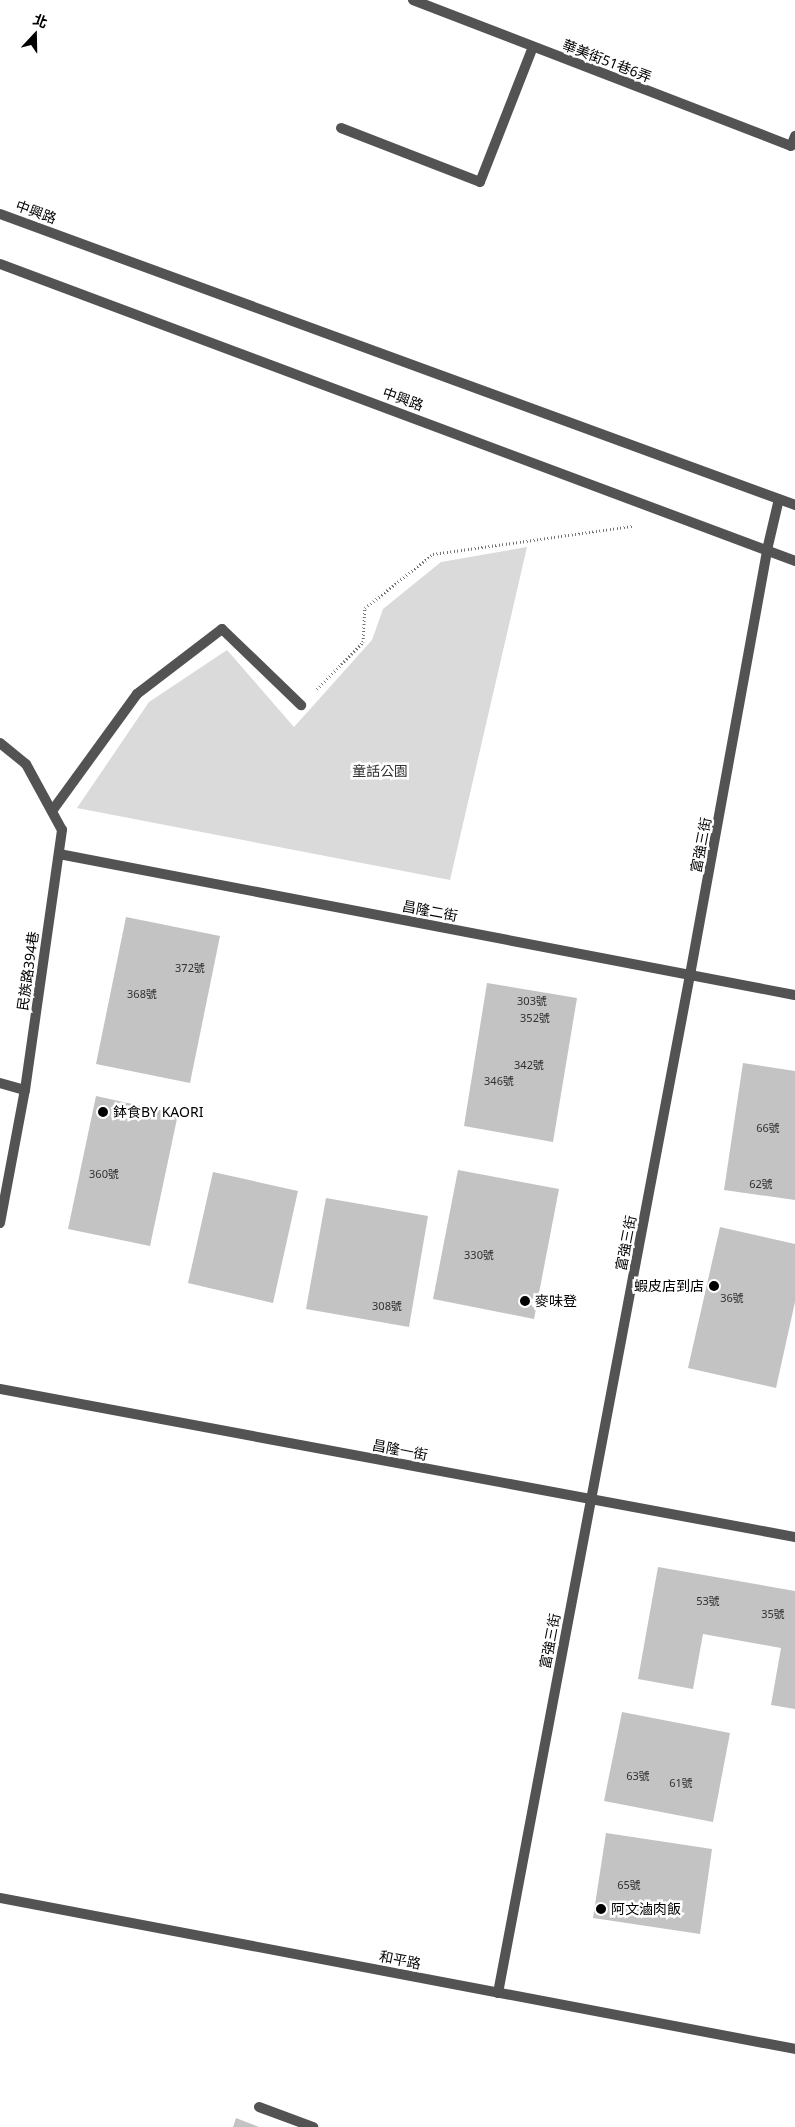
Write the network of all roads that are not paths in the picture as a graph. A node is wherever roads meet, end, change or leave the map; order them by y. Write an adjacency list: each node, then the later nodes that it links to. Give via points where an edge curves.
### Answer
1 (413, 0): 2 (street, 華美街51巷6弄)
2 (533, 47): 3 (street, via 480,182); 4 (street, 華美街51巷6弄, via 791,146)
3 (341, 128)
4 (795, 136)
5 (0, 214): 7 (street, 中興路)
6 (0, 264): 9 (street, 中興路)
7 (779, 499): 8 (street, 中興路); 9 (street, 富強三街)
8 (795, 505)
9 (767, 550): 10 (street, 中興路); 15 (street, 富強三街)
10 (795, 561)
11 (301, 705): 13 (street, via 222,630 137,694)
12 (0, 743): 13 (street, 民族路394巷, via 26,764)
13 (52, 811): 14 (street, 民族路394巷, via 62,830)
14 (59, 854): 15 (street, 昌隆二街); 18 (street, 民族路394巷)
15 (690, 975): 16 (street, 昌隆二街); 21 (street, 富強三街)
16 (795, 995)
17 (0, 1083): 18 (street)
18 (25, 1090): 19 (street, 民族路394巷)
19 (0, 1223)
20 (0, 1389): 21 (street, 昌隆一街)
21 (591, 1499): 22 (street, 昌隆一街); 24 (street, 富強三街)
22 (795, 1537)
23 (0, 1898): 24 (street, 和平路)
24 (498, 1993): 25 (street, 和平路)
25 (795, 2049)
26 (259, 2107): 27 (street)
27 (312, 2127)

